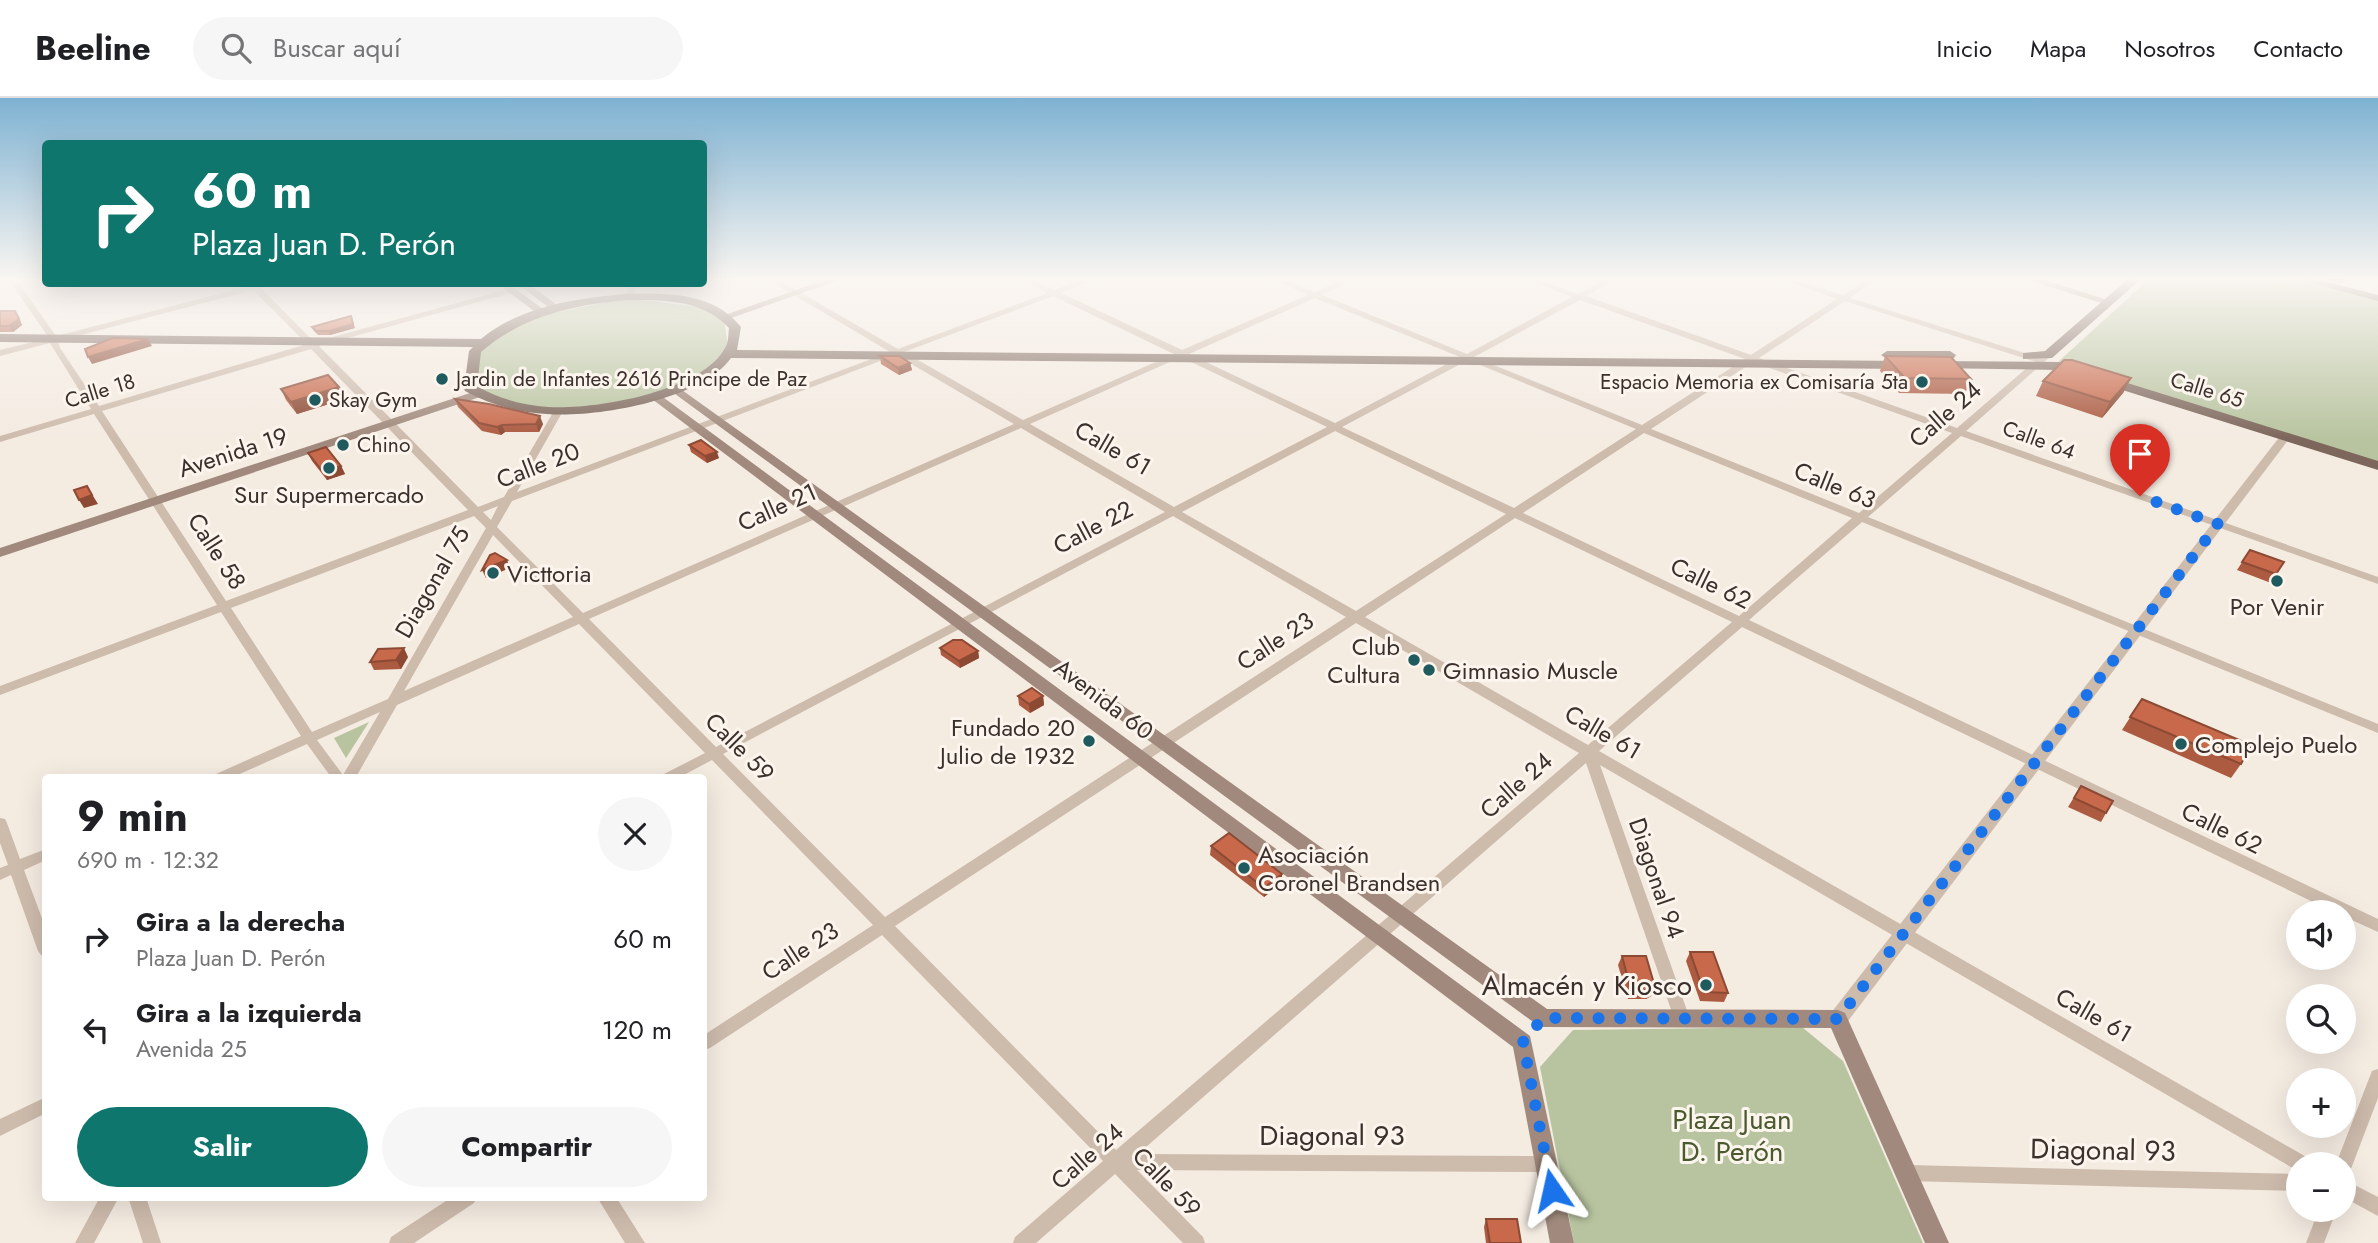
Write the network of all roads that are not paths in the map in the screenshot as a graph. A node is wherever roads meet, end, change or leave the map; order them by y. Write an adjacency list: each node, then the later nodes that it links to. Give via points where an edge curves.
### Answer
1 (47, 332): 19 (street, Calle 58)
2 (90, 332): 19 (street)
3 (298, 332): 20 (street, Calle 59)
4 (360, 332): 18 (street)
5 (505, 332): 21 (main road)
6 (734, 332): 24 (main road)
7 (863, 332): 25 (street, Calle 61)
8 (949, 332): 25 (street, Calle 20)
9 (1136, 332): 27 (street, Calle 62)
10 (1230, 332): 27 (street, Calle 21)
11 (1407, 332): 28 (street, Calle 63)
12 (1513, 332): 28 (street, Calle 22)
13 (1679, 332): 29 (street)
14 (1788, 332): 29 (street, Calle 23)
15 (1954, 332): 30 (street)
16 (2071, 332): 30 (main road, Calle 24)
17 (0, 338): 19 (main road)
18 (332, 341): 20 (main road); 21 (main road)
19 (54, 343): 20 (main road); 23 (main road); 35 (street, Calle 58)
20 (311, 346): 21 (main road); 35 (street, Calle 18); 37 (street, Calle 59)
21 (479, 347): 33 (main road)
22 (0, 348): 23 (main road)
23 (22, 348): 26 (street)
24 (731, 350): 25 (main road); 32 (main road, via 707,373)
25 (897, 352): 27 (main road); 38 (street, Calle 20); 39 (street, Calle 61)
26 (0, 354)
27 (1181, 354): 28 (main road); 39 (street, Calle 21); 41 (street, Calle 62)
28 (1467, 357): 29 (main road); 41 (street, Calle 22); 42 (street, Calle 63)
29 (1748, 357): 30 (main road); 31 (main road); 42 (street, Calle 23)
30 (2038, 359): 31 (main road); 43 (street, Calle 24); 44 (main road, Calle 65)
31 (1768, 364): 43 (street, Calle 64)
32 (675, 389): 34 (main road); 38 (main road, Avenida 60)
33 (475, 391): 36 (main road, via 515,406); 37 (main road, Avenida 19)
34 (656, 396): 36 (main road); 40 (main road, Avenida 60)
35 (97, 410): 45 (street, Calle 18); 47 (street, Calle 58)
36 (558, 411): 48 (street, Diagonal 75)
37 (386, 420): 47 (main road, Avenida 19); 50 (street, Calle 59)
38 (718, 420): 40 (street, Calle 20); 49 (main road, Avenida 60)
39 (1022, 424): 49 (street, Calle 21); 51 (street, Calle 61)
40 (698, 427): 48 (street, Calle 20); 53 (main road, Avenida 60)
41 (1335, 427): 51 (street, Calle 22); 52 (street, Calle 62)
42 (1643, 429): 52 (street, Calle 23); 54 (street, Calle 63)
43 (1959, 432): 54 (street, Calle 24); 55 (street, Calle 64)
44 (2285, 437): 46 (main road, Calle 65); 55 (street)
45 (0, 439)
46 (2378, 466)
47 (153, 497): 57 (main road, Avenida 19); 58 (main road, Avenida 19); 60 (street, Calle 58)
48 (508, 499): 50 (street, Calle 20); 56 (street, Diagonal 75)
49 (835, 506): 53 (street, Calle 21); 61 (main road, Avenida 60)
50 (476, 511): 56 (street, Calle 59); 60 (street, Calle 20)
51 (1174, 512): 61 (street, Calle 22); 62 (street, Calle 61)
52 (1515, 513): 62 (street, Calle 23); 64 (street, Calle 62)
53 (817, 515): 63 (street, Calle 21); 65 (main road, Avenida 60)
54 (1860, 517): 64 (street, Calle 24); 66 (street, Calle 63)
55 (2218, 524): 59 (street, Calle 64); 66 (street)
56 (492, 527): 63 (street, Calle 59); 68 (street, Diagonal 75)
57 (0, 541)
58 (0, 553)
59 (2378, 581)
60 (224, 607): 67 (street, Calle 20); 70 (street, Calle 58)
61 (982, 612): 65 (street, Calle 22); 71 (main road, Avenida 60)
62 (1356, 617): 71 (street, Calle 23); 72 (street, Calle 61)
63 (582, 619): 68 (street, Calle 21); 73 (street, Calle 59)
64 (1740, 621): 72 (street, Calle 24); 75 (street, Calle 62)
65 (961, 623): 73 (street, Calle 22); 74 (main road, Avenida 60)
66 (2136, 630): 69 (street, Calle 63); 75 (street)
67 (0, 691)
68 (393, 701): 70 (street, Calle 21); 78 (street, Diagonal 75)
69 (2378, 729)
70 (309, 738): 76 (street, Calle 21); 77 (street, Calle 58)
71 (1163, 743): 74 (street, Calle 23); 84 (main road, Avenida 60)
72 (1589, 752): 84 (street, Calle 24); 87 (street, Calle 61); 91 (street, Diagonal 94)
73 (714, 753): 79 (street, Calle 22); 85 (street, Calle 59)
74 (1141, 757): 85 (street, Calle 23); 88 (main road, Avenida 60)
75 (2035, 762): 86 (street, Calle 62); 87 (street)
76 (228, 774)
77 (336, 774)
78 (351, 774)
79 (675, 774)
80 (0, 823): 82 (street)
81 (42, 856): 82 (street)
82 (16, 867): 83 (street); 89 (street)
83 (0, 874)
84 (1400, 916): 88 (street, Calle 24); 90 (main road, Avenida 60)
85 (884, 926): 93 (street, Calle 23); 100 (street, Calle 59)
86 (2378, 926)
87 (1903, 933): 92 (street); 99 (street, Calle 61)
88 (1378, 934): 94 (main road, Avenida 60); 100 (street, Calle 24)
89 (42, 940)
90 (1543, 1018): 91 (main road); 94 (main road)
91 (1682, 1019): 92 (main road)
92 (1838, 1019): 102 (main road)
93 (707, 1041)
94 (1523, 1042): 101 (main road)
95 (2378, 1076): 98 (street)
96 (42, 1106): 97 (street)
97 (0, 1128)
98 (2349, 1152)
99 (2286, 1155)
100 (1116, 1162): 101 (street, Diagonal 93); 115 (street, Calle 24); 116 (street, Calle 59)
101 (1547, 1164): 117 (main road)
102 (1907, 1173): 103 (street, Diagonal 93); 118 (main road)
103 (2286, 1183)
104 (2356, 1195): 109 (street)
105 (108, 1201): 111 (street)
106 (137, 1201): 112 (street)
107 (462, 1201): 113 (street)
108 (609, 1201): 114 (street)
109 (2378, 1208)
110 (2323, 1222): 119 (street)
111 (84, 1243)
112 (152, 1243)
113 (398, 1243)
114 (636, 1243)
115 (1021, 1243)
116 (1196, 1243)
117 (1562, 1243)
118 (1937, 1243)
119 (2315, 1243)

